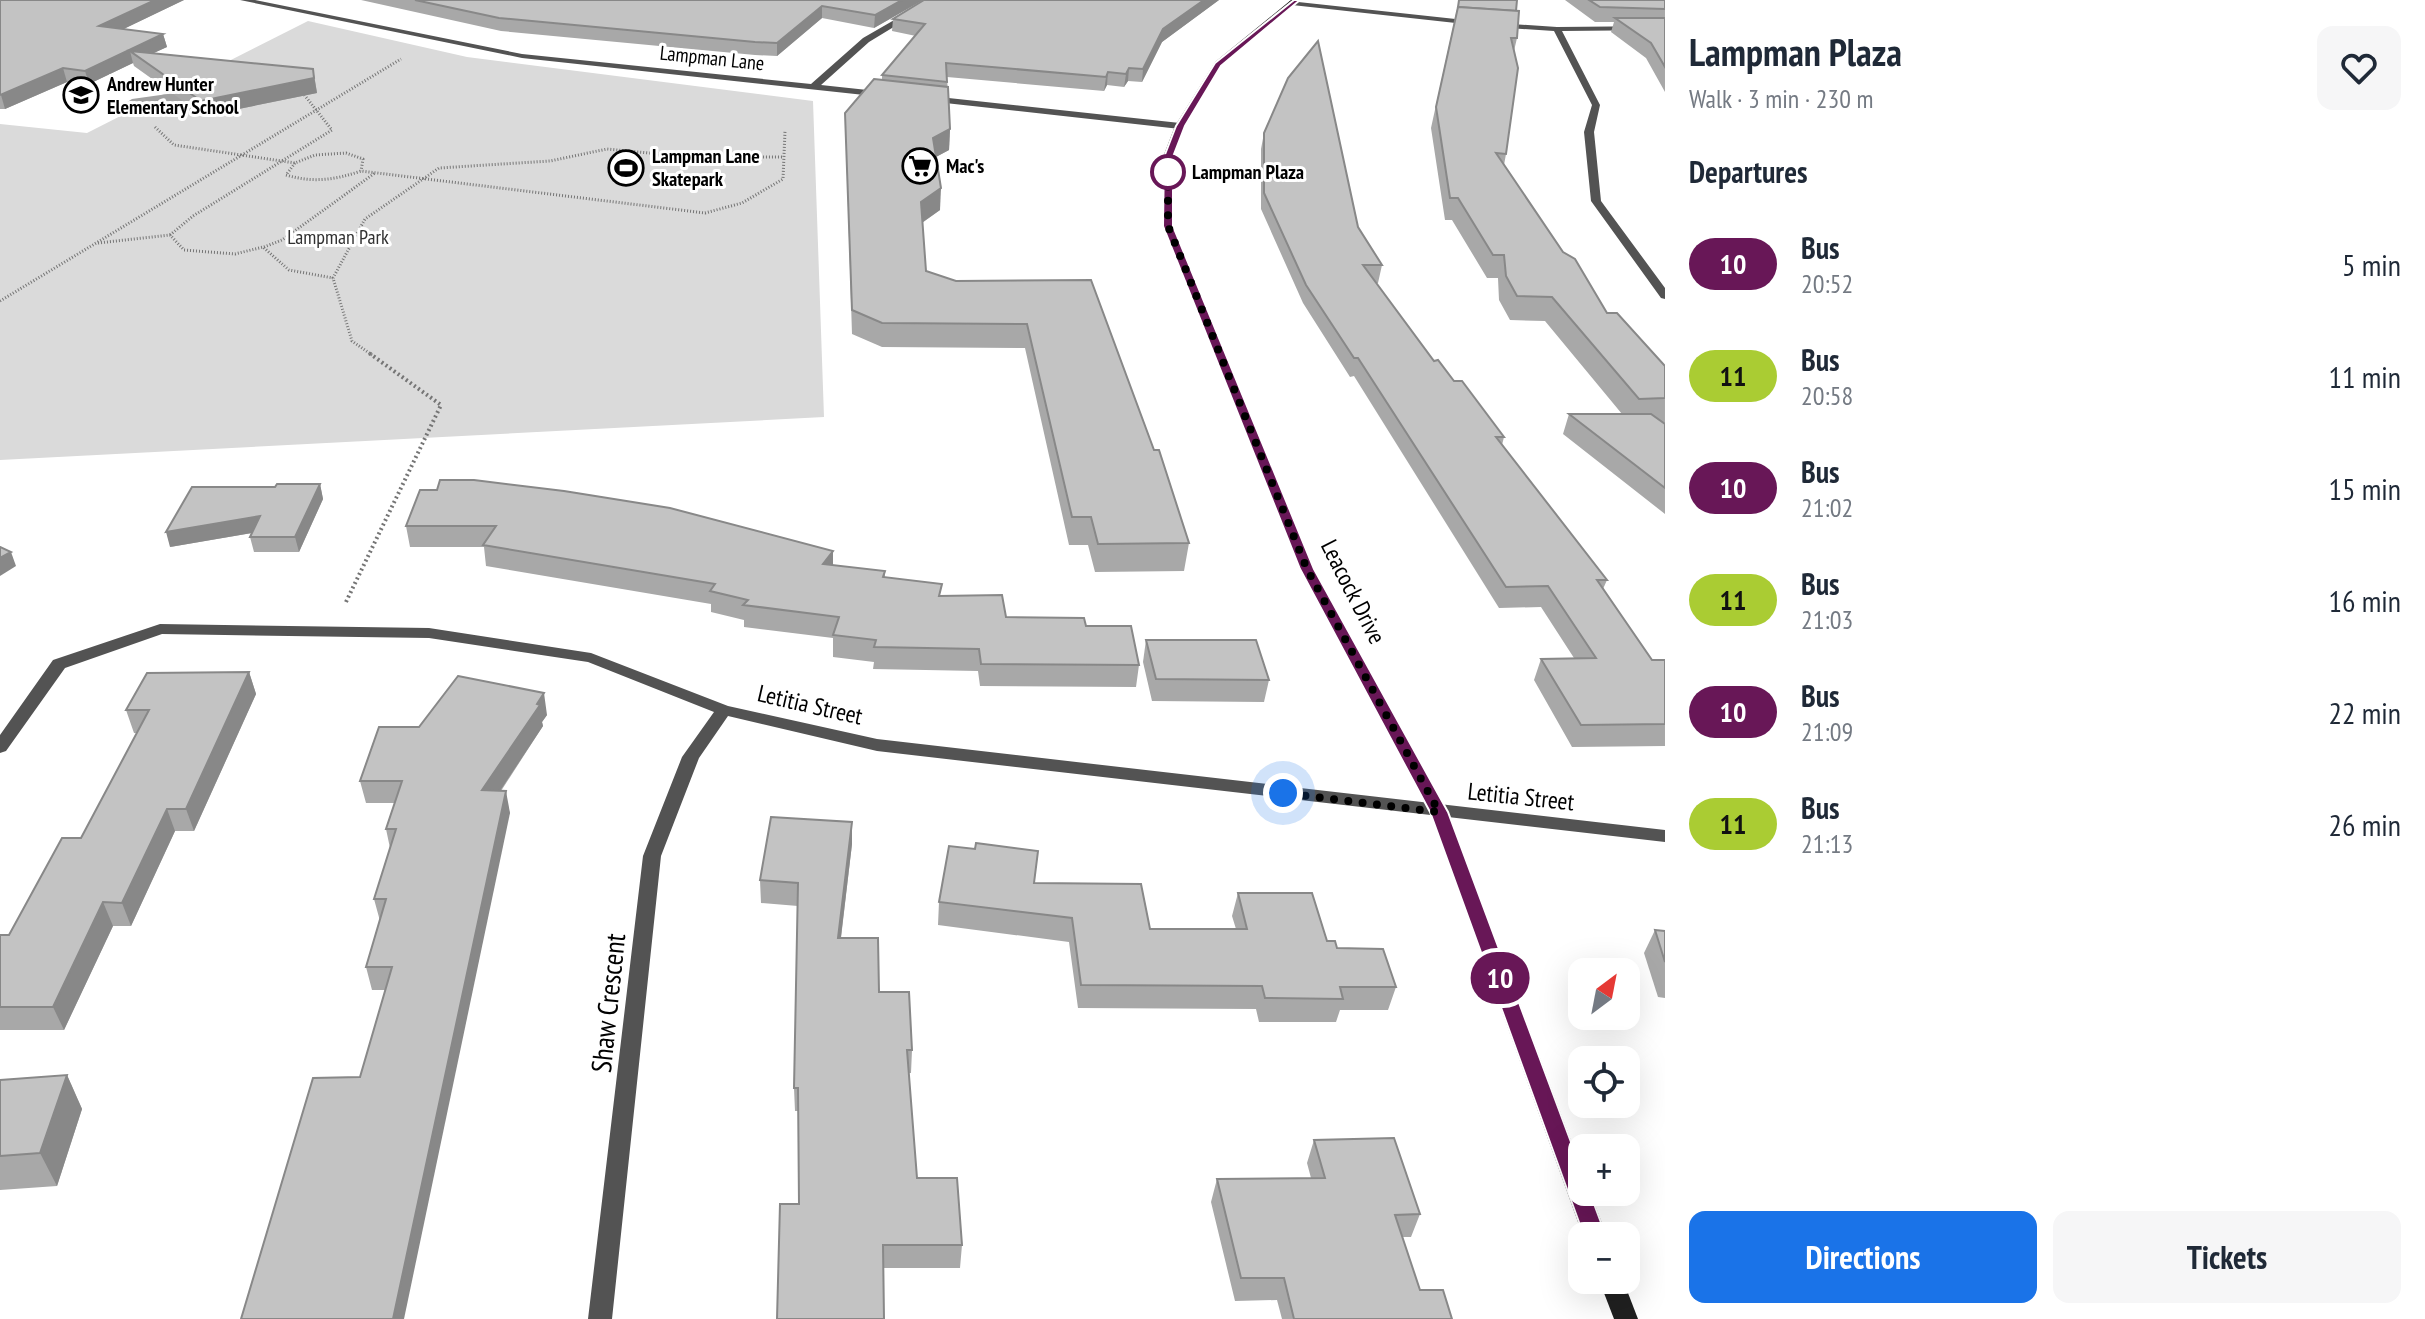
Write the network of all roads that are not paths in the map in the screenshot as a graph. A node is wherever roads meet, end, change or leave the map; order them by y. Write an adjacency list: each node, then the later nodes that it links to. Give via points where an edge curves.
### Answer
1 (244, 0): 6 (street, Lampman Lane, via 522,56)
2 (934, 0): 6 (street, via 866,40)
3 (1294, 2): 5 (street, via 1439,21); 9 (street, Leacock Drive, via 1218,64)
4 (1665, 28): 5 (street)
5 (1557, 29): 10 (street, via 1596,105 1589,132 1596,201)
6 (813, 87): 7 (street, Lampman Lane)
7 (893, 95)
8 (924, 99): 9 (street)
9 (1180, 126): 13 (street, Leacock Drive, via 1168,157 1168,226 1307,569)
10 (1665, 296)
11 (724, 710): 12 (street, Letitia Street, via 591,658 429,633 160,629 59,664); 13 (street, Letitia Street, via 877,745); 17 (street, Shaw Crescent, via 691,757 652,856)
12 (0, 747)
13 (1439, 812): 14 (street, Letitia Street); 15 (street, Leacock Drive)
14 (1665, 836)
15 (1590, 1222)
16 (1616, 1294): 18 (street)
17 (600, 1319)
18 (1626, 1319)

